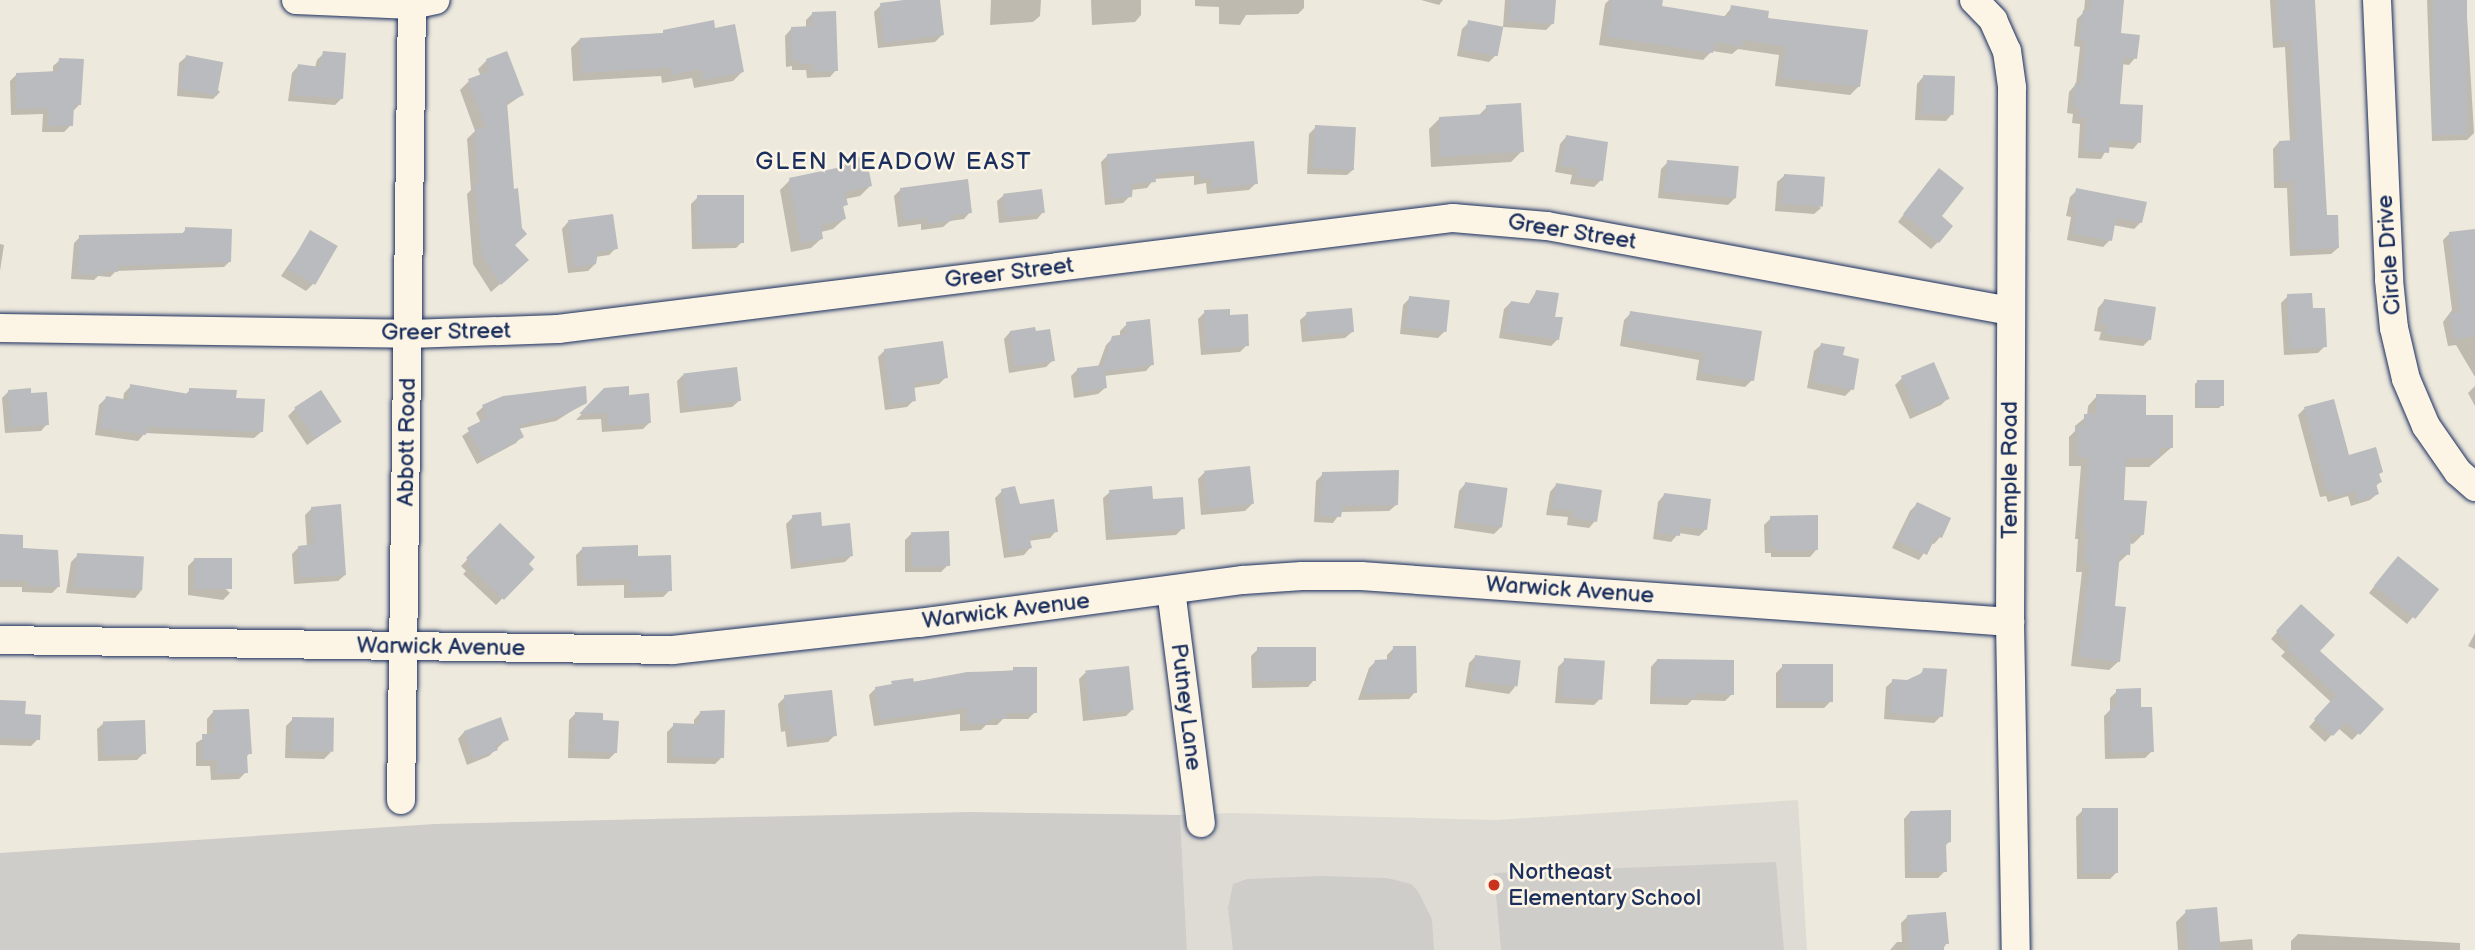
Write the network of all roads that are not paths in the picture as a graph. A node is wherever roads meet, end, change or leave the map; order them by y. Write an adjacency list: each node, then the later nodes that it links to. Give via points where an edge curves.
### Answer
1 (296, 0): 4 (street)
2 (1974, 0): 5 (street, Temple Road, via 1993,20 2007,51 2012,88)
3 (2377, 0): 8 (street, Circle Drive, via 2394,328 2406,379 2427,426 2458,472)
4 (419, 2): 7 (street, Abbott Road)
5 (2010, 311): 7 (street, Greer Street, via 1547,226 1453,218 558,329); 10 (street, Temple Road)
6 (0, 328): 7 (street, Greer Street)
7 (409, 334): 12 (street, Abbott Road)
8 (2475, 487)
9 (1171, 590): 10 (street, Warwick Avenue, via 1243,580 1362,576); 12 (street, Warwick Avenue, via 673,650); 14 (street, Putney Lane)
10 (2010, 622): 15 (street, Temple Road)
11 (0, 640): 12 (street, Warwick Avenue)
12 (405, 646): 13 (street, Abbott Road)
13 (401, 800)
14 (1200, 823)
15 (2016, 950)

